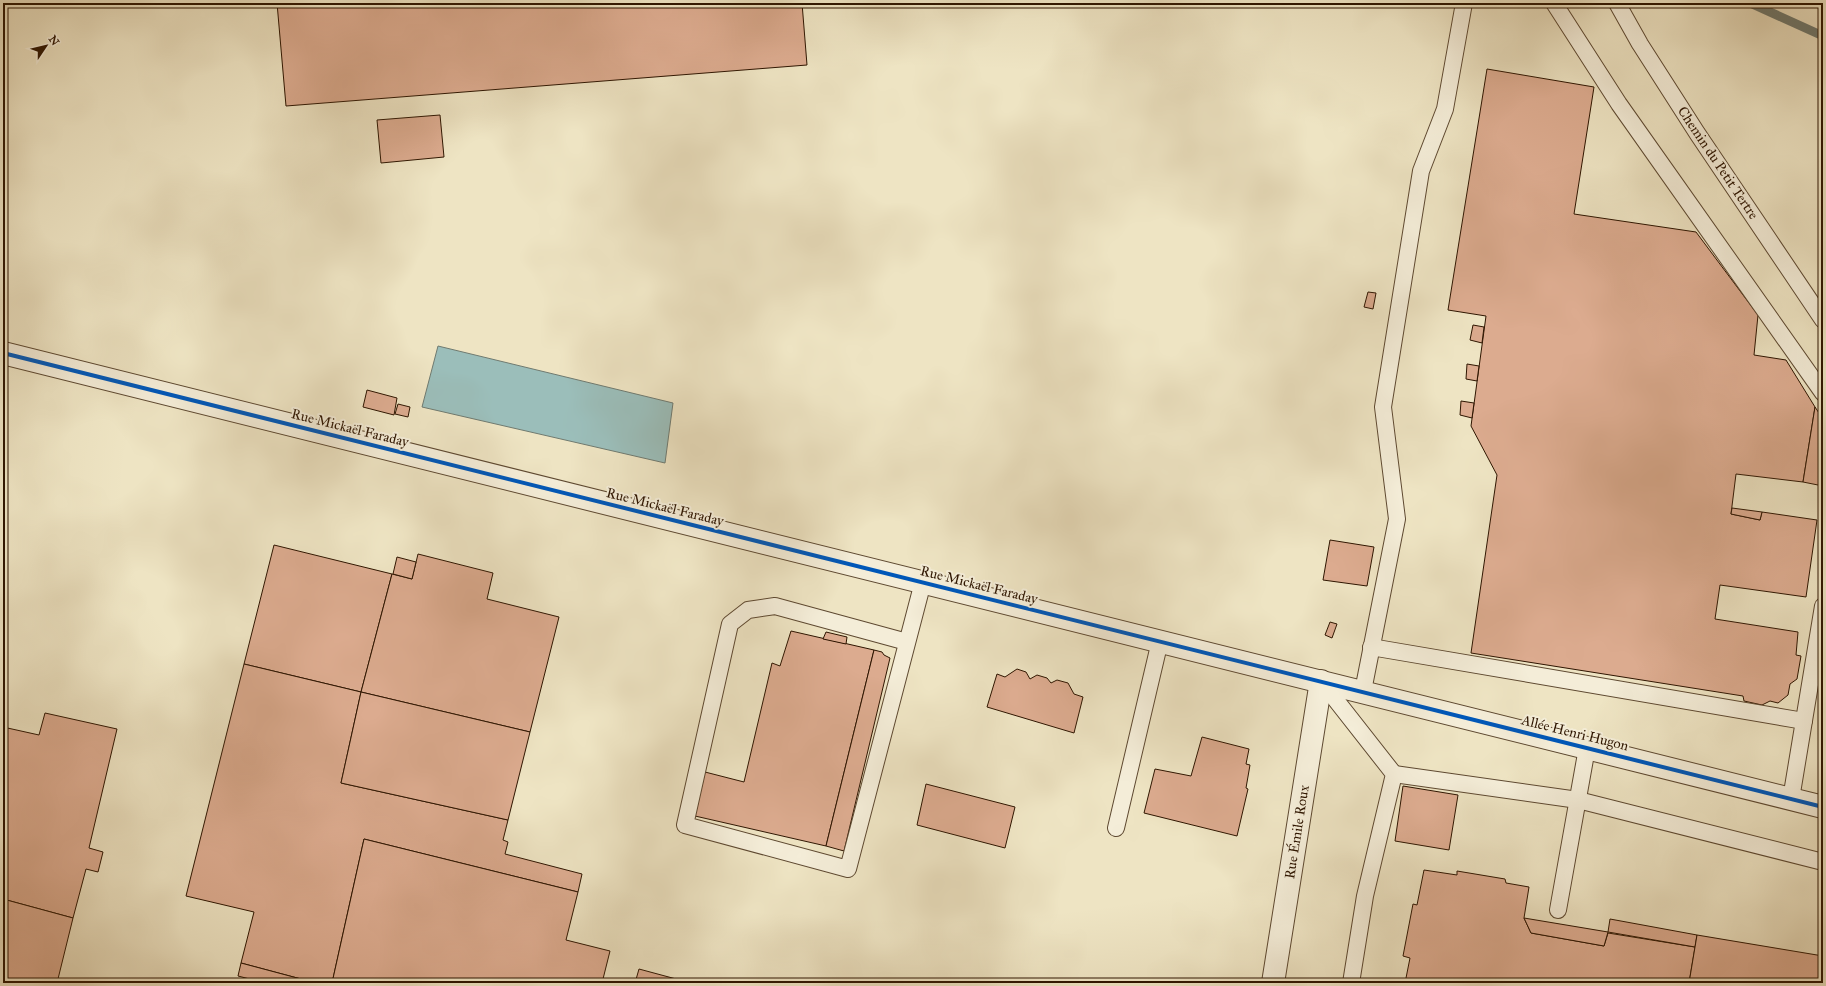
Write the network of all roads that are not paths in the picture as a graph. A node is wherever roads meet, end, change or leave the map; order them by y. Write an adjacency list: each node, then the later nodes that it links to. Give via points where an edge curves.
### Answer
1 (1464, 3): 11 (lane, via 1445,109 1421,170 1383,407 1397,519)
2 (1554, 3): 6 (lane, via 1618,104)
3 (1617, 3): 4 (lane, Chemin du Petit Tertre, via 1697,133)
4 (1823, 320)
5 (3, 353): 7 (street, Rue Mickaël Faraday)
6 (1823, 393)
7 (923, 582): 9 (street, Rue Mickaël Faraday); 10 (lane)
8 (1823, 606): 14 (lane)
9 (1160, 641): 12 (street, Rue Mickaël Faraday); 20 (lane)
10 (907, 642): 10 (lane, via 848,869 685,825 730,624 748,610 774,606)
11 (1371, 647): 13 (lane); 14 (lane)
12 (1321, 681): 13 (street, Allée Henri Hugon); 16 (lane); 23 (street, Rue Émile Roux)
13 (1363, 691): 15 (street, Allée Henri Hugon)
14 (1804, 721): 17 (lane)
15 (1587, 748): 17 (street, Allée Henri Hugon); 18 (lane)
16 (1394, 774): 18 (lane); 24 (lane, via 1365,896)
17 (1791, 799): 19 (street, Allée Henri Hugon)
18 (1578, 800): 21 (lane); 22 (lane)
19 (1823, 807)
20 (1116, 828)
21 (1823, 862)
22 (1558, 910)
23 (1273, 983)
24 (1351, 983)

